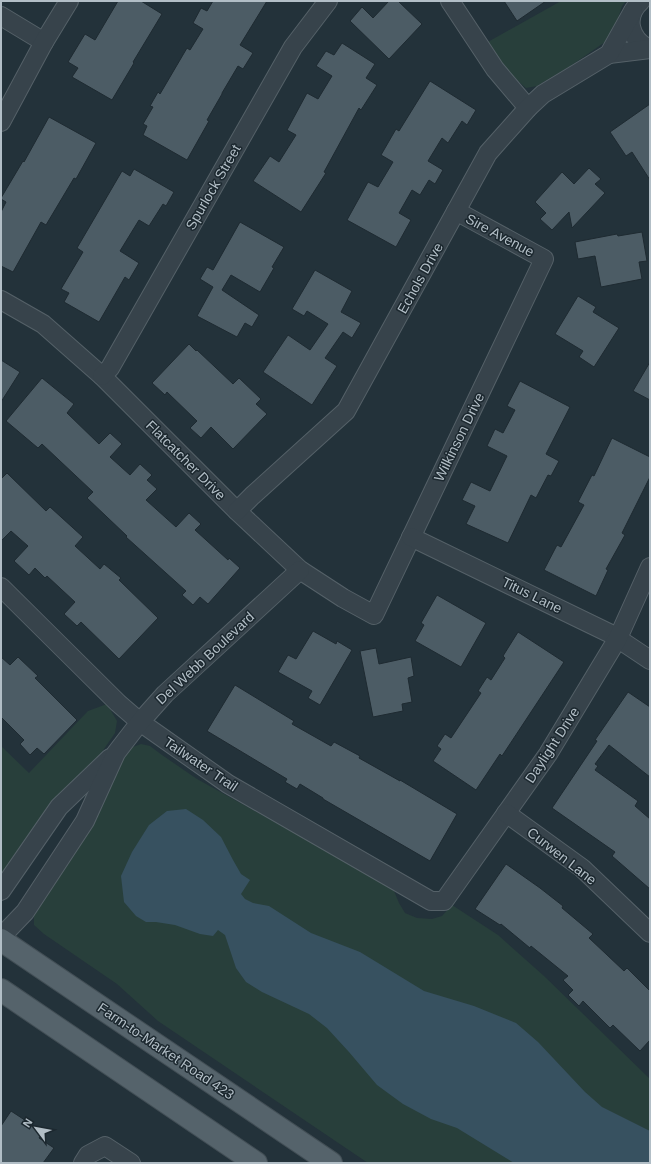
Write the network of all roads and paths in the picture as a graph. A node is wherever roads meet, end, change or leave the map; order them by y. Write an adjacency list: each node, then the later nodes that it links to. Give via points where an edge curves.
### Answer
1 (69, 1): 6 (street)
2 (328, 1): 14 (street, Spurlock Street, via 292,47 110,368)
3 (450, 1): 9 (street, via 495,69)
4 (637, 6): 7 (street, via 631,19 633,34 637,41); 8 (street, Echols Drive)
5 (1, 16): 6 (street)
6 (44, 42): 10 (street)
7 (650, 49): 8 (street, Echols Drive)
8 (608, 54): 9 (street, Echols Drive, via 543,94)
9 (528, 108): 11 (street, Echols Drive, via 488,153)
10 (1, 122)
11 (456, 211): 12 (street, Sire Avenue); 15 (street, Echols Drive, via 346,411)
12 (544, 259): 16 (street, Wilkinson Drive)
13 (1, 300): 14 (street, Flatcatcher Drive, via 43,324)
14 (102, 376): 15 (street, Flatcatcher Drive)
15 (237, 511): 18 (street, Flatcatcher Drive)
16 (411, 537): 20 (street, Wilkinson Drive); 21 (street, Titus Lane)
17 (650, 567): 21 (street, Daylight Drive)
18 (300, 570): 20 (street, Flatcatcher Drive); 23 (street, Del Webb Boulevard, via 165,694)
19 (1, 587): 23 (street, Tailwater Trail)
20 (374, 615)
21 (618, 638): 22 (street, Titus Lane); 25 (street, Daylight Drive, via 548,754)
22 (650, 660)
23 (140, 722): 24 (street, Del Webb Boulevard); 27 (street, Tailwater Trail, via 228,784)
24 (116, 753): 26 (street, Del Webb Boulevard, via 59,807); 29 (street, Del Webb Boulevard, via 85,821 25,912)
25 (506, 813): 27 (street, Daylight Drive, via 444,901); 28 (street, Curwen Lane, via 582,868)
26 (1, 891)
27 (431, 901)
28 (650, 934)
29 (1, 939): 34 (main road, Farm-to-Market Road 423)
30 (1, 990): 33 (main road)
31 (83, 1163): 32 (street, via 88,1155 105,1146)
32 (131, 1163)
33 (256, 1163)
34 (331, 1163)

